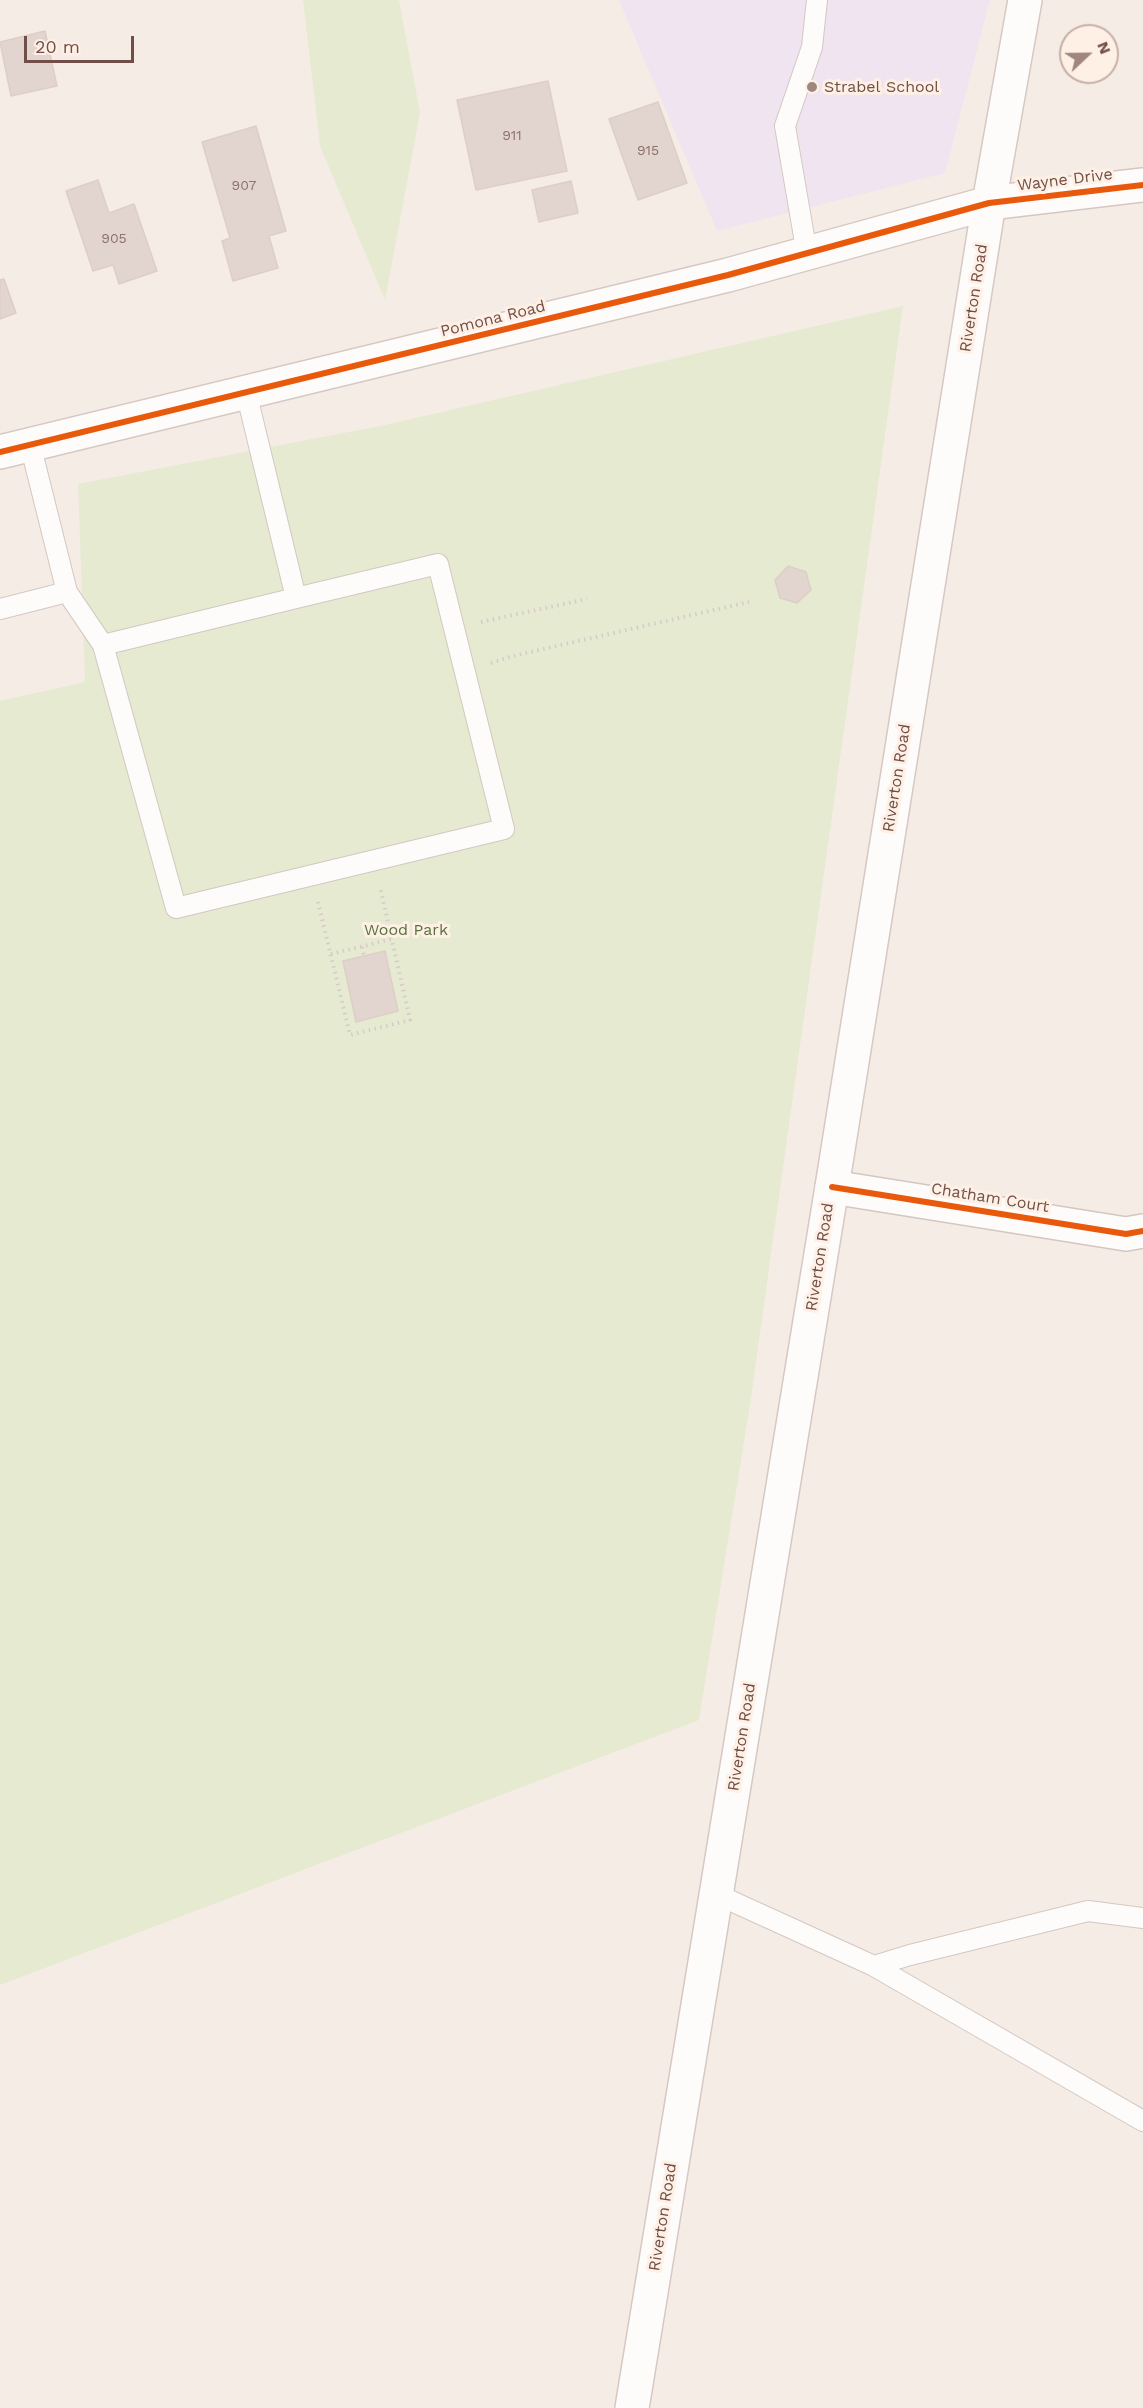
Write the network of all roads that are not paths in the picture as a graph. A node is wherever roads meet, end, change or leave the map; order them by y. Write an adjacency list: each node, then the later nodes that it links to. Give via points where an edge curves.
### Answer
1 (817, 0): 5 (lane, via 812,47 785,126)
2 (1025, 0): 4 (main road, Riverton Road)
3 (1143, 185): 4 (main road, Wayne Drive)
4 (989, 203): 5 (main road, Pomona Road); 12 (main road, Riverton Road)
5 (807, 254): 6 (main road, Pomona Road)
6 (246, 392): 7 (main road, Pomona Road); 9 (lane)
7 (15, 448): 8 (lane)
8 (67, 592): 10 (lane); 11 (lane)
9 (296, 598): 11 (lane); 11 (lane, via 438,564 504,829 176,908)
10 (0, 609)
11 (103, 645)
12 (832, 1187): 13 (main road, Chatham Court, via 1126,1233); 14 (main road, Riverton Road)
13 (1143, 1231)
14 (716, 1894): 16 (lane); 18 (main road, Riverton Road)
15 (1143, 1918): 16 (lane, via 1088,1911)
16 (874, 1966): 17 (lane)
17 (1143, 2121)
18 (632, 2408)

